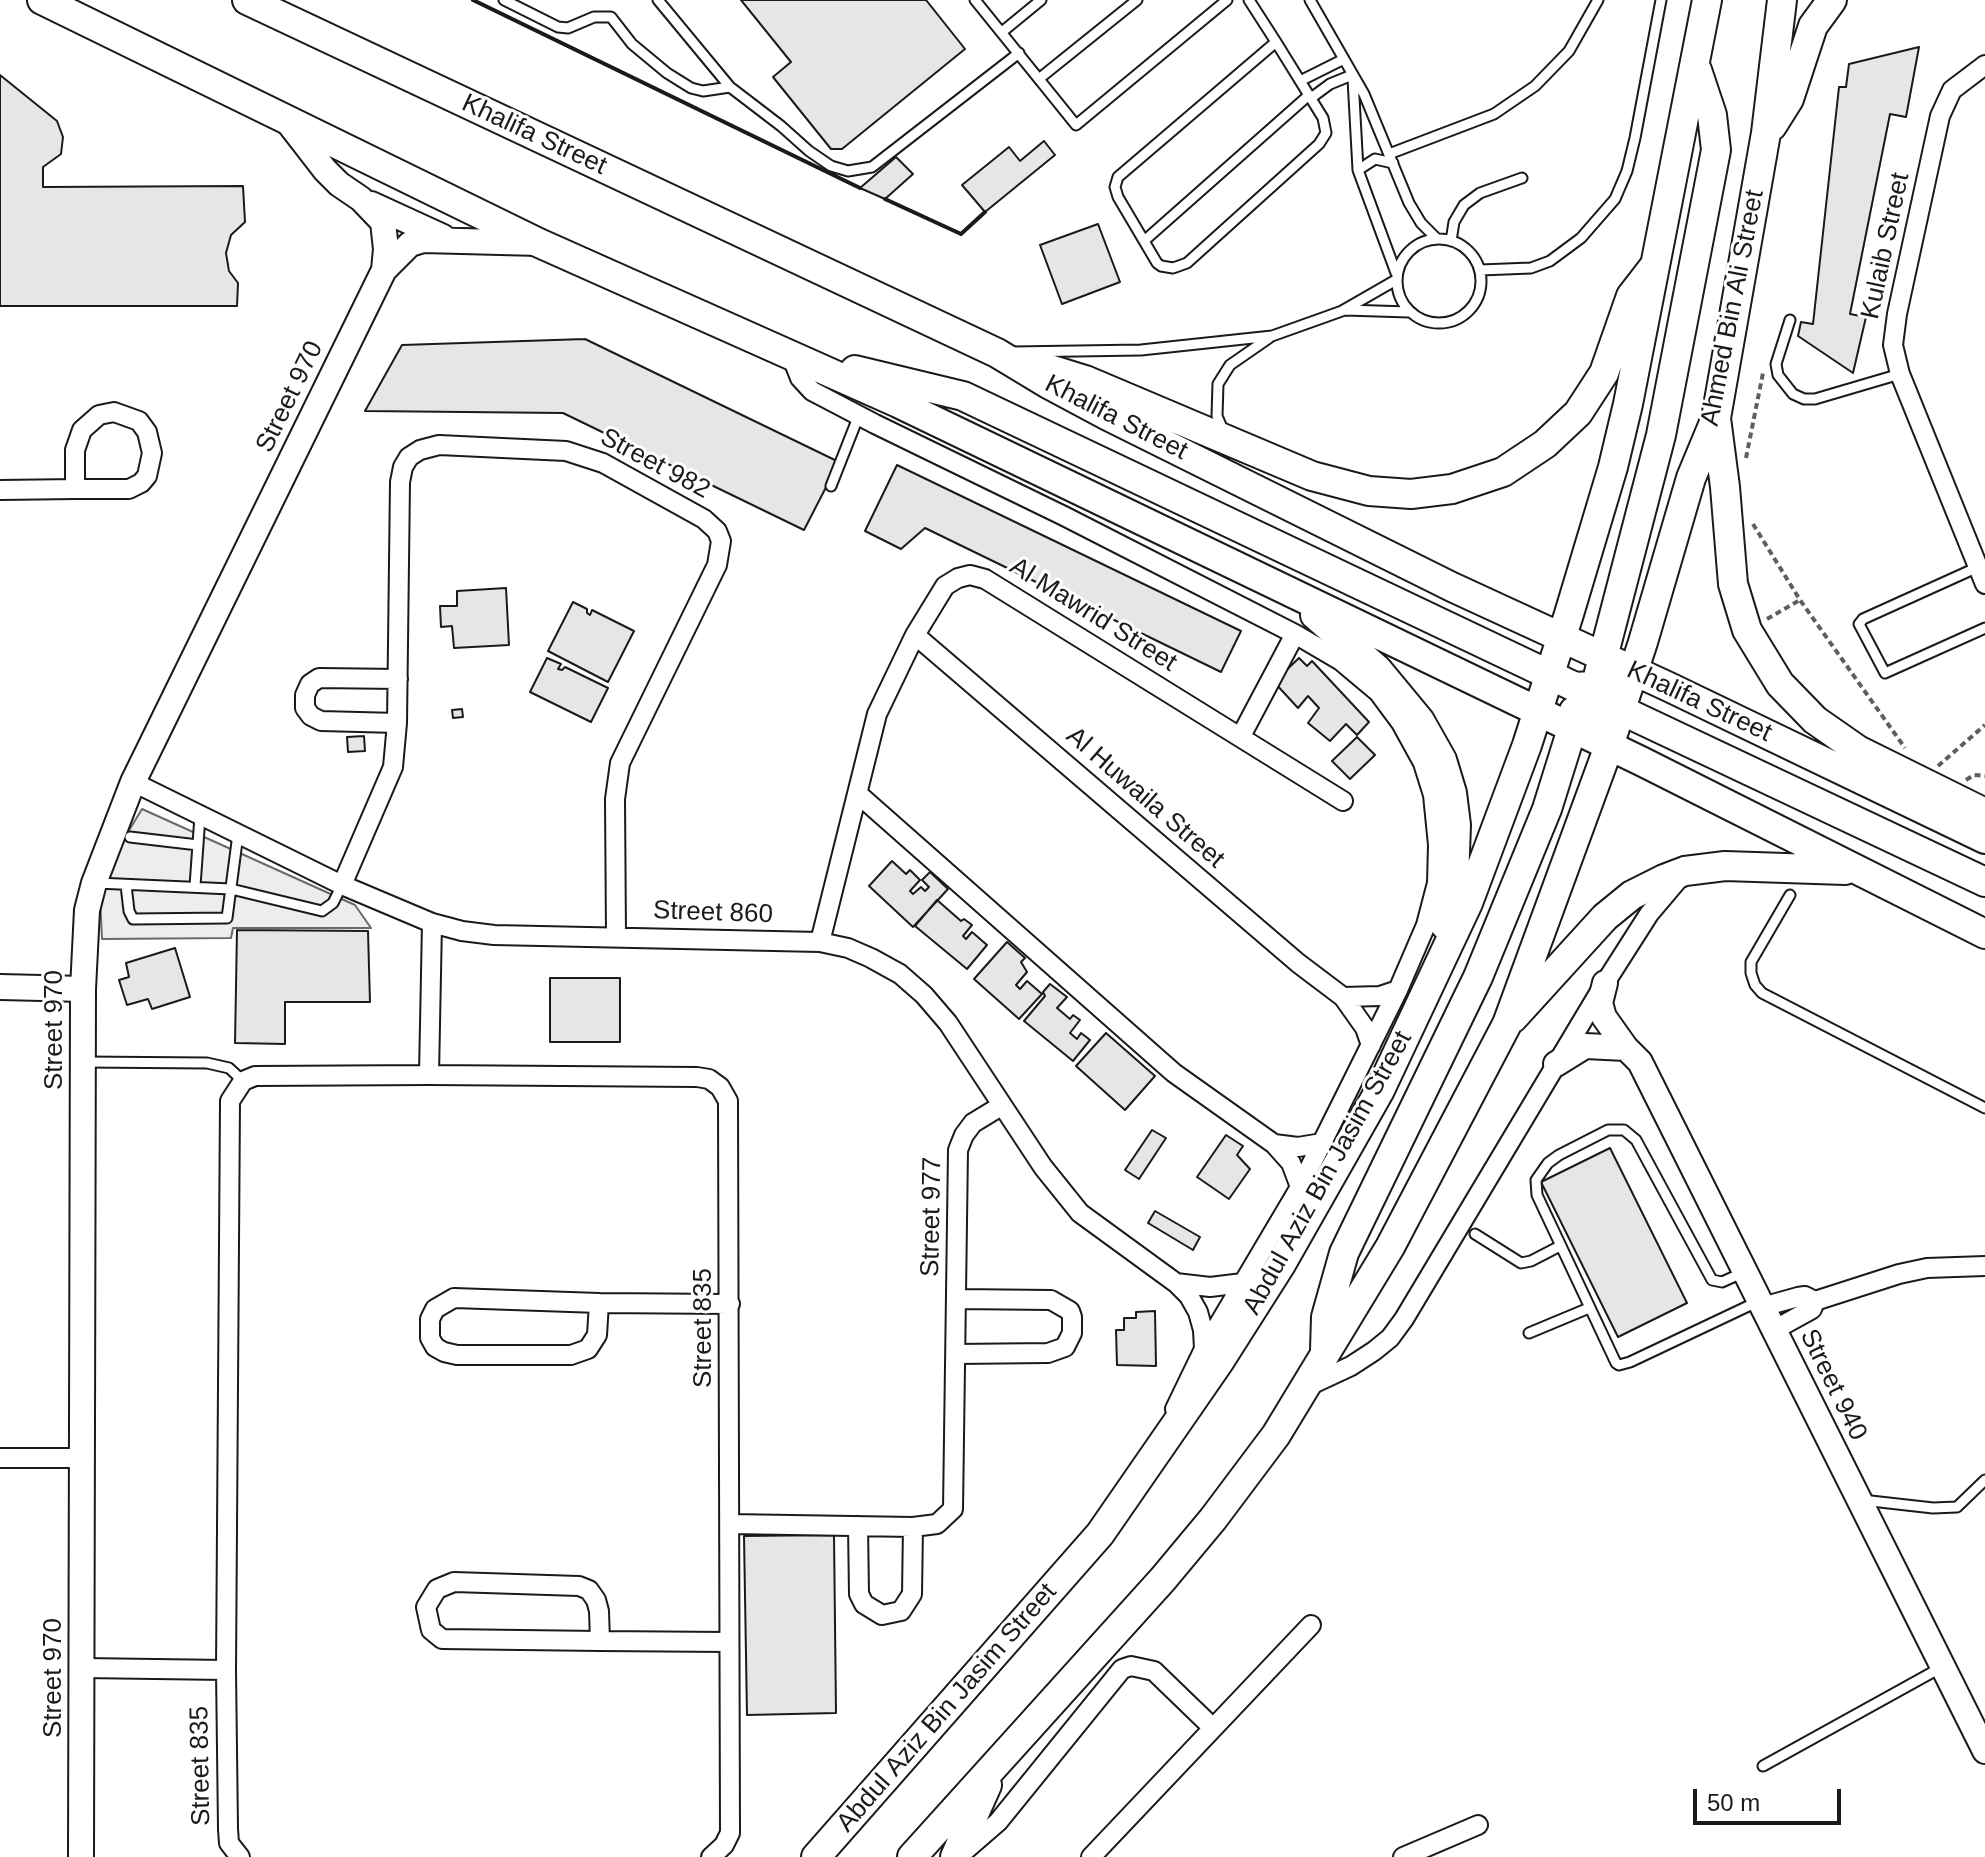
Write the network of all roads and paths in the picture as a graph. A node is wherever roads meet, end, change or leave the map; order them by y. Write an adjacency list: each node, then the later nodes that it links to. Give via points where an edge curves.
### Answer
1 (42, 0): 27 (main road)
2 (247, 0): 46 (main road, Khalifa Street)
3 (504, 0): 25 (lane, via 558,27 611,17 632,44 691,88)
4 (658, 0): 25 (lane)
5 (975, 0): 16 (lane)
6 (1041, 0): 16 (lane)
7 (1137, 0): 23 (lane)
8 (1227, 0): 23 (lane, via 1076,125)
9 (1249, 0): 17 (lane)
10 (1310, 0): 19 (lane)
11 (1598, 0): 29 (lane, via 1569,51 1535,86 1494,114)
12 (1661, 0): 40 (lane, via 1635,138 1615,199 1588,231 1550,261 1531,268)
13 (1707, 0): 21 (main road)
14 (1782, 0): 28 (main road, Ahmed Bin Ali Street)
15 (1832, 0): 28 (main road, via 1813,26 1789,99)
16 (1002, 32): 18 (lane)
17 (1276, 42): 24 (lane); 35 (lane, via 1118,177 1118,197)
18 (1019, 53): 23 (lane); 25 (lane, via 861,171 831,166)
19 (1344, 59): 22 (lane); 24 (lane)
20 (1985, 65): 49 (street, Kulaib Street, via 1952,90 1940,116 1894,331)
21 (1696, 68): 38 (main road); 66 (main road, via 1712,115 1716,150 1661,435)
22 (1352, 75): 26 (lane); 29 (lane); 30 (lane)
23 (1040, 78)
24 (1300, 81): 26 (lane)
25 (730, 87)
26 (1310, 96): 35 (lane); 35 (lane, via 1325,123 1323,140 1187,263 1161,266)
27 (287, 121): 32 (street, Street 970, via 325,170); 37 (main road)
28 (1766, 133): 51 (main road, Ahmed Bin Ali Street)
29 (1391, 158): 30 (lane, via 1375,159); 34 (lane, via 1414,213)
30 (1358, 170): 41 (lane)
31 (1522, 178): 36 (lane, via 1480,193 1464,205)
32 (361, 199): 33 (street); 39 (street, Street 970, via 383,222)
33 (446, 239): 37 (street, Street 970); 39 (street, Street 970, via 410,244)
34 (1437, 239): 36 (lane); 41 (lane, via 1413,247)
35 (1144, 241)
36 (1451, 241): 40 (lane, via 1474,257)
37 (539, 243): 47 (main road)
38 (1658, 261): 52 (main road, via 1631,296 1604,373 1578,413 1503,472 1452,489 1411,494 1369,491 1312,476); 65 (main road, via 1613,467)
39 (384, 270): 81 (street, Street 970)
40 (1480, 270): 43 (lane, via 1478,297 1460,317 1434,323)
41 (1397, 278): 42 (lane); 43 (lane, via 1399,297)
42 (1342, 311): 43 (lane); 45 (lane)
43 (1409, 312)
44 (1790, 320): 49 (lane, via 1776,364 1793,394 1815,399)
45 (1272, 336): 46 (lane, via 1141,350); 52 (lane, via 1230,365 1218,384 1217,416)
46 (997, 353): 52 (main road, via 1085,380); 65 (main road, Khalifa Street, via 1106,415)
47 (791, 355): 50 (street, via 805,385); 59 (main road); 68 (main road, via 963,396)
48 (1764, 366): 53 (path)
49 (1900, 374): 58 (street, Kulaib Street)
50 (859, 415): 54 (lane); 63 (street)
51 (1716, 418): 62 (main road, via 1730,566); 67 (main road, Ahmed Bin Ali Street, via 1691,478)
52 (1228, 443)
53 (1745, 464)
54 (831, 486)
55 (75, 489): 55 (street, via 129,489 141,483 152,453 139,421 114,412 87,423 75,450); 56 (street)
56 (0, 490)
57 (1746, 514): 60 (path)
58 (1981, 576): 61 (lane, via 1859,624 1885,673)
59 (1285, 589): 71 (main road); 106 (main road, via 1377,669 1420,721 1442,760 1456,825 1454,880 1441,940)
60 (1800, 600): 62 (path); 77 (path)
61 (1985, 628)
62 (1747, 630): 84 (main road, via 1780,684 1835,736)
63 (1295, 634): 75 (street); 106 (street, Abdul Aziz Bin Jasim Street, via 1341,661 1378,692 1423,763 1433,795 1437,883)
64 (915, 635): 75 (street, Al Mawrid Street, via 945,586 970,575 985,579); 82 (street, Al Mawrid Street, via 877,714); 107 (street, Al Huwaila Street)
65 (1561, 638): 66 (main road, Khalifa Street); 68 (main road); 70 (main road)
66 (1603, 658): 67 (main road, Khalifa Street); 70 (main road)
67 (1633, 671): 70 (main road); 88 (main road, Khalifa Street)
68 (1549, 675): 70 (main road); 71 (main road)
69 (398, 679): 72 (street, Street 982); 72 (street, via 319,678 305,695 305,708 321,721); 101 (street, Street 982, via 400,482 409,457 420,450 439,445 582,454 711,524 721,541 717,565 616,779)
70 (1592, 696): 71 (main road); 74 (main road); 76 (main road); 92 (main road)
71 (1537, 711): 74 (main road); 106 (main road, Abdul Aziz Bin Jasim Street, via 1468,903)
72 (397, 723): 95 (street, Street 982, via 393,767)
73 (1985, 725): 78 (path, via 1933,770)
74 (1572, 729): 76 (main road); 136 (main road, via 1547,809 1478,977 1344,1253 1326,1317)
75 (1241, 736): 83 (street, Al Mawrid Street)
76 (1609, 746): 91 (main road); 108 (main road)
77 (1912, 756)
78 (1944, 775)
79 (1985, 776): 80 (path, via 1966,778 1965,786)
80 (1954, 781)
81 (133, 782): 85 (street, Street 860); 93 (street, Street 970)
82 (858, 794): 102 (street, Al Mawrid Street); 118 (street, via 1174,1073)
83 (1343, 801)
84 (1985, 813)
85 (200, 816): 86 (street, Street 860); 89 (lane)
86 (238, 834): 95 (street, Street 860); 97 (lane)
87 (130, 837): 89 (lane)
88 (1985, 839)
89 (198, 845): 96 (lane)
90 (1685, 871): 91 (main road, via 1725,866); 103 (street, via 1649,914); 108 (main road, via 1632,895 1605,917)
91 (1857, 871): 100 (main road)
92 (1985, 882)
93 (94, 883): 94 (lane); 105 (street, Street 970, via 87,910)
94 (126, 885): 96 (lane); 97 (lane, via 130,916 141,921 227,918)
95 (342, 885): 97 (lane, via 322,911); 99 (street, Street 860)
96 (195, 886): 97 (lane)
97 (231, 889)
98 (1790, 895): 116 (lane, via 1751,962 1762,993)
99 (432, 923): 101 (street, Street 860, via 494,935); 113 (street)
100 (1985, 934)
101 (616, 936): 102 (street, Street 860)
102 (820, 942): 115 (street, Street 860, via 871,958 924,995)
103 (1605, 983): 110 (street, Street 940, via 1600,1003 1604,1017); 112 (street)
104 (0, 987): 105 (street)
105 (83, 989): 111 (street, Street 970)
106 (1410, 994): 107 (street); 109 (street, Abdul Aziz Bin Jasim Street); 138 (main road, Abdul Aziz Bin Jasim Street, via 1380,1090 1280,1266)
107 (1343, 997): 109 (street, Al Huwaila Street)
108 (1507, 1024): 136 (main road, via 1390,1247)
109 (1371, 1045): 117 (street, Abdul Aziz Bin Jasim Street)
110 (1626, 1048): 112 (street, via 1585,1046); 123 (street, Street 940, via 1640,1062)
111 (83, 1062): 114 (lane, via 207,1063 229,1068); 140 (street, Street 970)
112 (1556, 1064): 137 (street, via 1390,1338 1351,1366)
113 (429, 1075): 114 (street, Street 835, via 263,1076); 129 (street, Street 835, via 680,1076 709,1079 720,1087 729,1117)
114 (243, 1081): 151 (street, Street 835, via 230,1101 229,1116)
115 (1001, 1106): 124 (street, Street 860, via 1080,1213); 126 (street, Street 977, via 973,1123 958,1150)
116 (1985, 1108)
117 (1322, 1143): 118 (street); 119 (street, Abdul Aziz Bin Jasim Street)
118 (1274, 1144): 119 (street, via 1291,1163)
119 (1300, 1187): 125 (street, Abdul Aziz Bin Jasim Street)
120 (1475, 1234): 121 (lane, via 1524,1263)
121 (1560, 1246): 123 (lane, via 1537,1195 1536,1180 1559,1155 1608,1130 1624,1130 1636,1140 1712,1280 1722,1282); 131 (lane)
122 (1985, 1266): 127 (street, via 1927,1268)
123 (1744, 1272): 130 (street, Street 940)
124 (1176, 1283): 125 (street); 134 (street, Street 860, via 1198,1312)
125 (1243, 1283): 134 (street, Abdul Aziz Bin Jasim Street)
126 (957, 1299): 135 (street, Street 977); 135 (street, Street 977, via 1051,1300 1070,1311 1072,1333 1065,1347 1048,1353)
127 (1815, 1301): 130 (street, via 1805,1296); 132 (street, via 1812,1309)
128 (599, 1303): 128 (street, via 454,1298 435,1309 430,1338 435,1347 457,1355 579,1353 594,1343); 129 (street)
129 (730, 1304): 143 (street, Street 835)
130 (1760, 1304): 131 (lane, via 1625,1365 1616,1363); 132 (street, Street 940)
131 (1589, 1308): 133 (lane)
132 (1774, 1330): 142 (street, Street 940)
133 (1529, 1333)
134 (1204, 1349): 138 (street, Abdul Aziz Bin Jasim Street)
135 (956, 1354): 145 (street, Street 977, via 953,1509 937,1524)
136 (1324, 1355): 137 (main road)
137 (1306, 1387): 155 (main road, via 1213,1519)
138 (1163, 1443): 160 (main road, Abdul Aziz Bin Jasim Street, via 1100,1534)
139 (0, 1458): 140 (street)
140 (82, 1458): 150 (street, Street 970)
141 (1985, 1480): 142 (lane, via 1963,1503 1947,1509)
142 (1858, 1500): 149 (street, Street 940)
143 (730, 1524): 144 (street, Street 977); 148 (street, Street 835)
144 (858, 1526): 145 (street, Street 977); 145 (street, via 859,1594 864,1604 882,1615 901,1611 912,1594)
145 (913, 1527)
146 (1311, 1625): 152 (street)
147 (600, 1641): 147 (street, via 596,1600 579,1586 454,1582 437,1589 426,1607 431,1630 442,1639); 148 (street)
148 (728, 1642): 159 (street, Street 835, via 730,1833)
149 (1942, 1667): 153 (street, Street 940); 154 (lane)
150 (83, 1668): 151 (street, Street 835); 157 (street, Street 970)
151 (226, 1670): 158 (street, Street 835, via 229,1843)
152 (1213, 1728): 162 (street, via 1154,1671 1122,1669 998,1822); 163 (street)
153 (1985, 1751)
154 (1763, 1766)
155 (995, 1767): 161 (main road); 162 (main road)
156 (1478, 1825): 164 (street)
157 (81, 1857)
158 (240, 1857)
159 (711, 1857)
160 (816, 1857)
161 (912, 1857)
162 (956, 1857)
163 (1091, 1857)
164 (1403, 1857)

